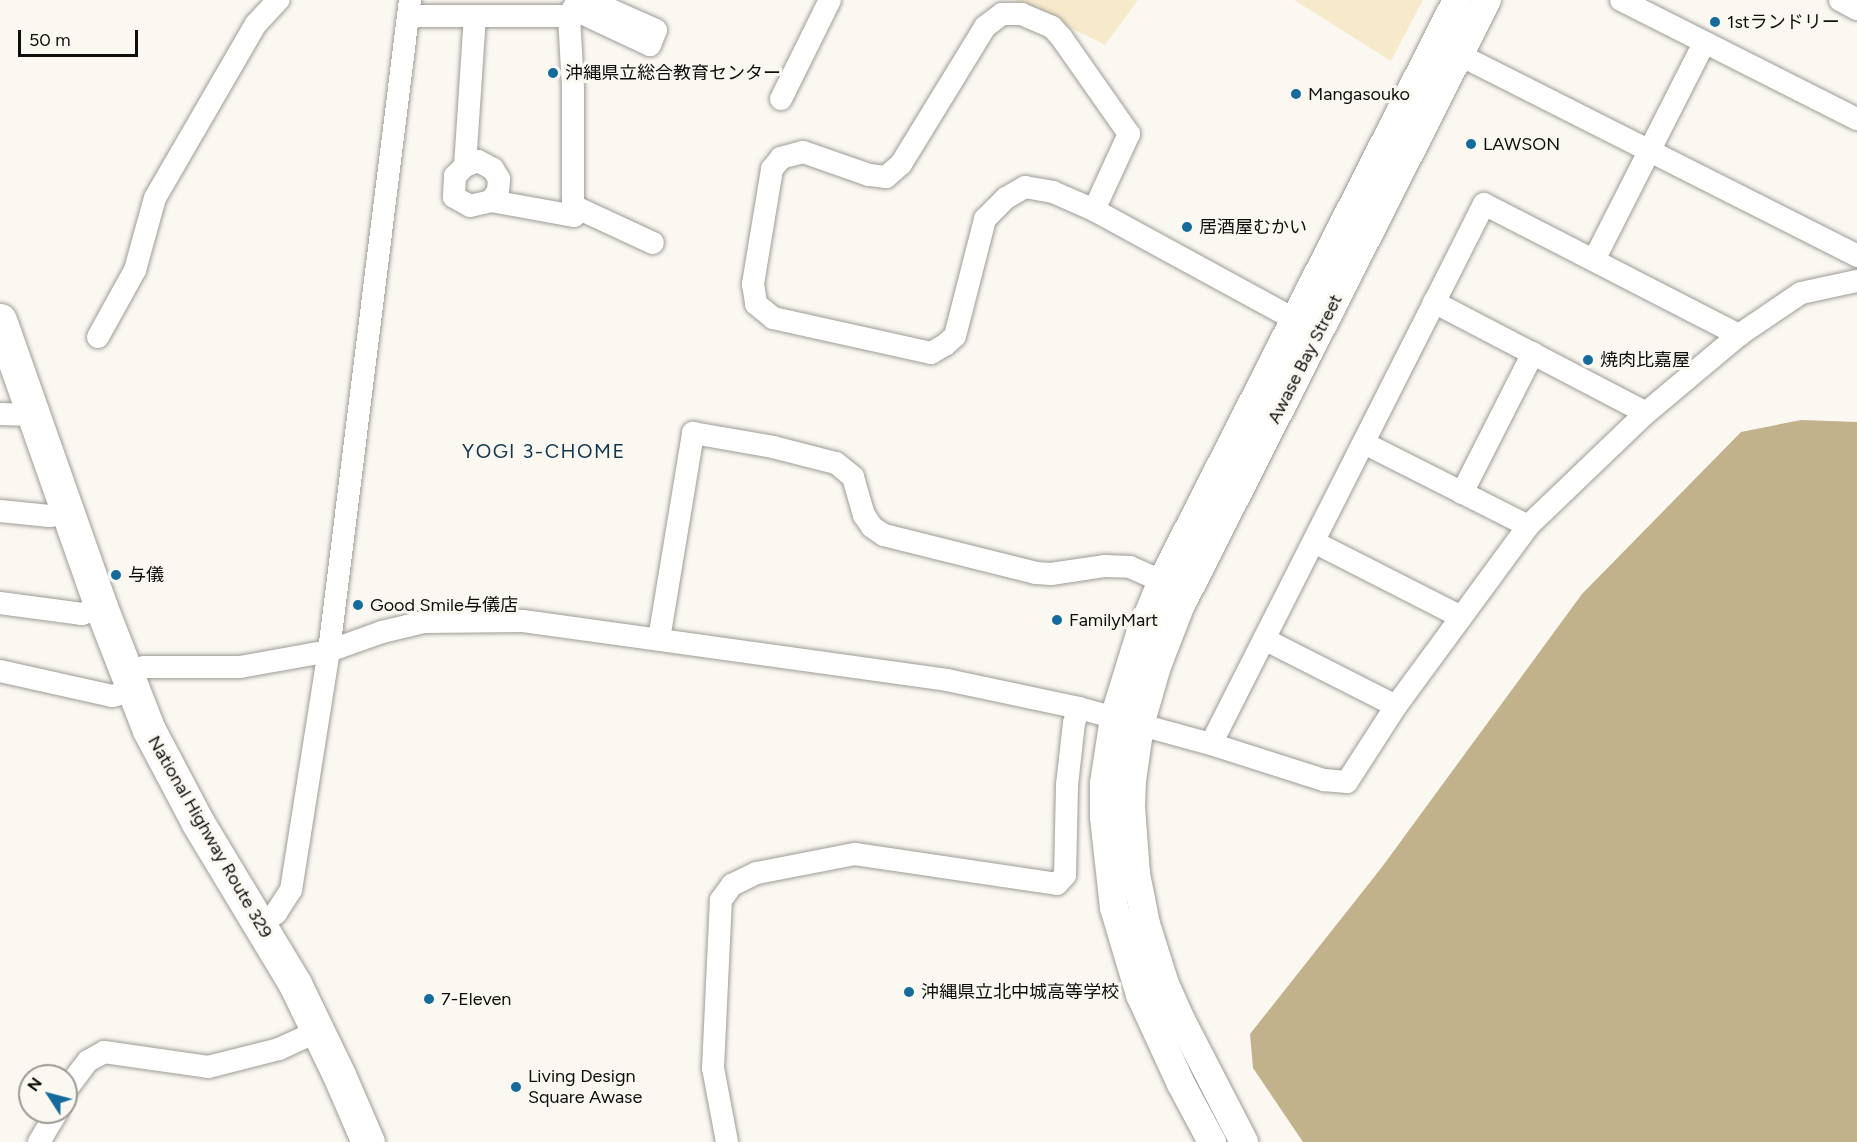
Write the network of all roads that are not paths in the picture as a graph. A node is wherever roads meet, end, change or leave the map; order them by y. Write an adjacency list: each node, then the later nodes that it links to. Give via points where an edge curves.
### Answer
1 (278, 0): 28 (street, via 256,24 155,198 135,270)
2 (830, 0): 13 (street)
3 (1457, 0): 12 (main road, Awase Bay Street)
4 (1487, 0): 12 (main road, Awase Bay Street)
5 (1621, 0): 11 (street)
6 (1840, 0): 9 (street)
7 (577, 6): 10 (street); 18 (street)
8 (409, 8): 10 (street); 45 (street)
9 (1857, 9)
10 (475, 16): 16 (street)
11 (1704, 43): 14 (street); 15 (street)
12 (1448, 48): 15 (street); 25 (main road, Awase Bay Street); 50 (main road, Awase Bay Street, via 1180,607 1157,666)
13 (781, 99)
14 (1857, 119)
15 (1650, 150): 21 (street); 22 (street)
16 (465, 166): 17 (street, via 478,161 493,169 499,179 498,191); 17 (street, via 455,176 454,197 470,206)
17 (491, 201): 18 (street, via 573,216)
18 (573, 206): 20 (street)
19 (1094, 210): 19 (street, via 1129,134 1052,27 1022,14 1002,14 985,27 902,164 886,177 803,152 781,158 772,169 753,284 756,304 773,318 931,353 955,336 985,219 1006,198 1025,187 1053,192); 25 (street)
20 (653, 243)
21 (1852, 254): 23 (street)
22 (1594, 260): 24 (street, via 1484,204); 27 (street)
23 (1847, 283): 27 (street, via 1801,293)
24 (1434, 302): 29 (street); 33 (street)
25 (1294, 318): 39 (main road, Awase Bay Street)
26 (0, 320): 32 (highway, National Highway Route 329)
27 (1739, 335): 30 (street)
28 (98, 337)
29 (1533, 353): 30 (street); 34 (street)
30 (1646, 412): 37 (street)
31 (0, 414): 32 (street)
32 (32, 415): 36 (highway, National Highway Route 329)
33 (1364, 443): 34 (street); 38 (street)
34 (1462, 493): 37 (street)
35 (0, 511): 36 (street, via 50,516)
36 (67, 512): 41 (highway, National Highway Route 329)
37 (1528, 526): 42 (street)
38 (1314, 542): 42 (street); 44 (street)
39 (1162, 581): 43 (street, via 1130,567 1036,573 884,535 864,515 853,477 836,463 693,433); 50 (main road, Awase Bay Street, via 1140,633)
40 (0, 603): 41 (street, via 82,614)
41 (100, 607): 47 (highway, National Highway Route 329)
42 (1461, 617): 48 (street)
43 (658, 639): 45 (street, via 523,621 424,622); 49 (street, via 947,680)
44 (1264, 639): 48 (street); 51 (street)
45 (329, 651): 47 (street, via 240,667 144,667); 52 (street, via 291,890 276,913)
46 (0, 671): 47 (street, via 112,696)
47 (130, 683): 52 (highway, National Highway Route 329, via 171,776)
48 (1396, 706): 51 (street, via 1347,782 1324,780)
49 (1079, 708): 50 (street); 58 (street, via 1067,785 1065,875 1056,884 855,854 757,873 732,885 721,900 714,1068)
50 (1127, 722): 51 (street); 59 (main road, via 1104,783 1114,908 1140,995); 60 (main road, via 1136,874 1146,924 1181,1020)
51 (1211, 744)
52 (260, 926): 53 (highway, National Highway Route 329)
53 (318, 1031): 54 (street, via 279,1049 208,1066 105,1052 88,1061); 57 (highway, National Highway Route 329)
54 (78, 1074)
55 (50, 1124): 56 (street)
56 (39, 1142)
57 (368, 1142)
58 (727, 1142)
59 (1212, 1142)
60 (1244, 1142)

